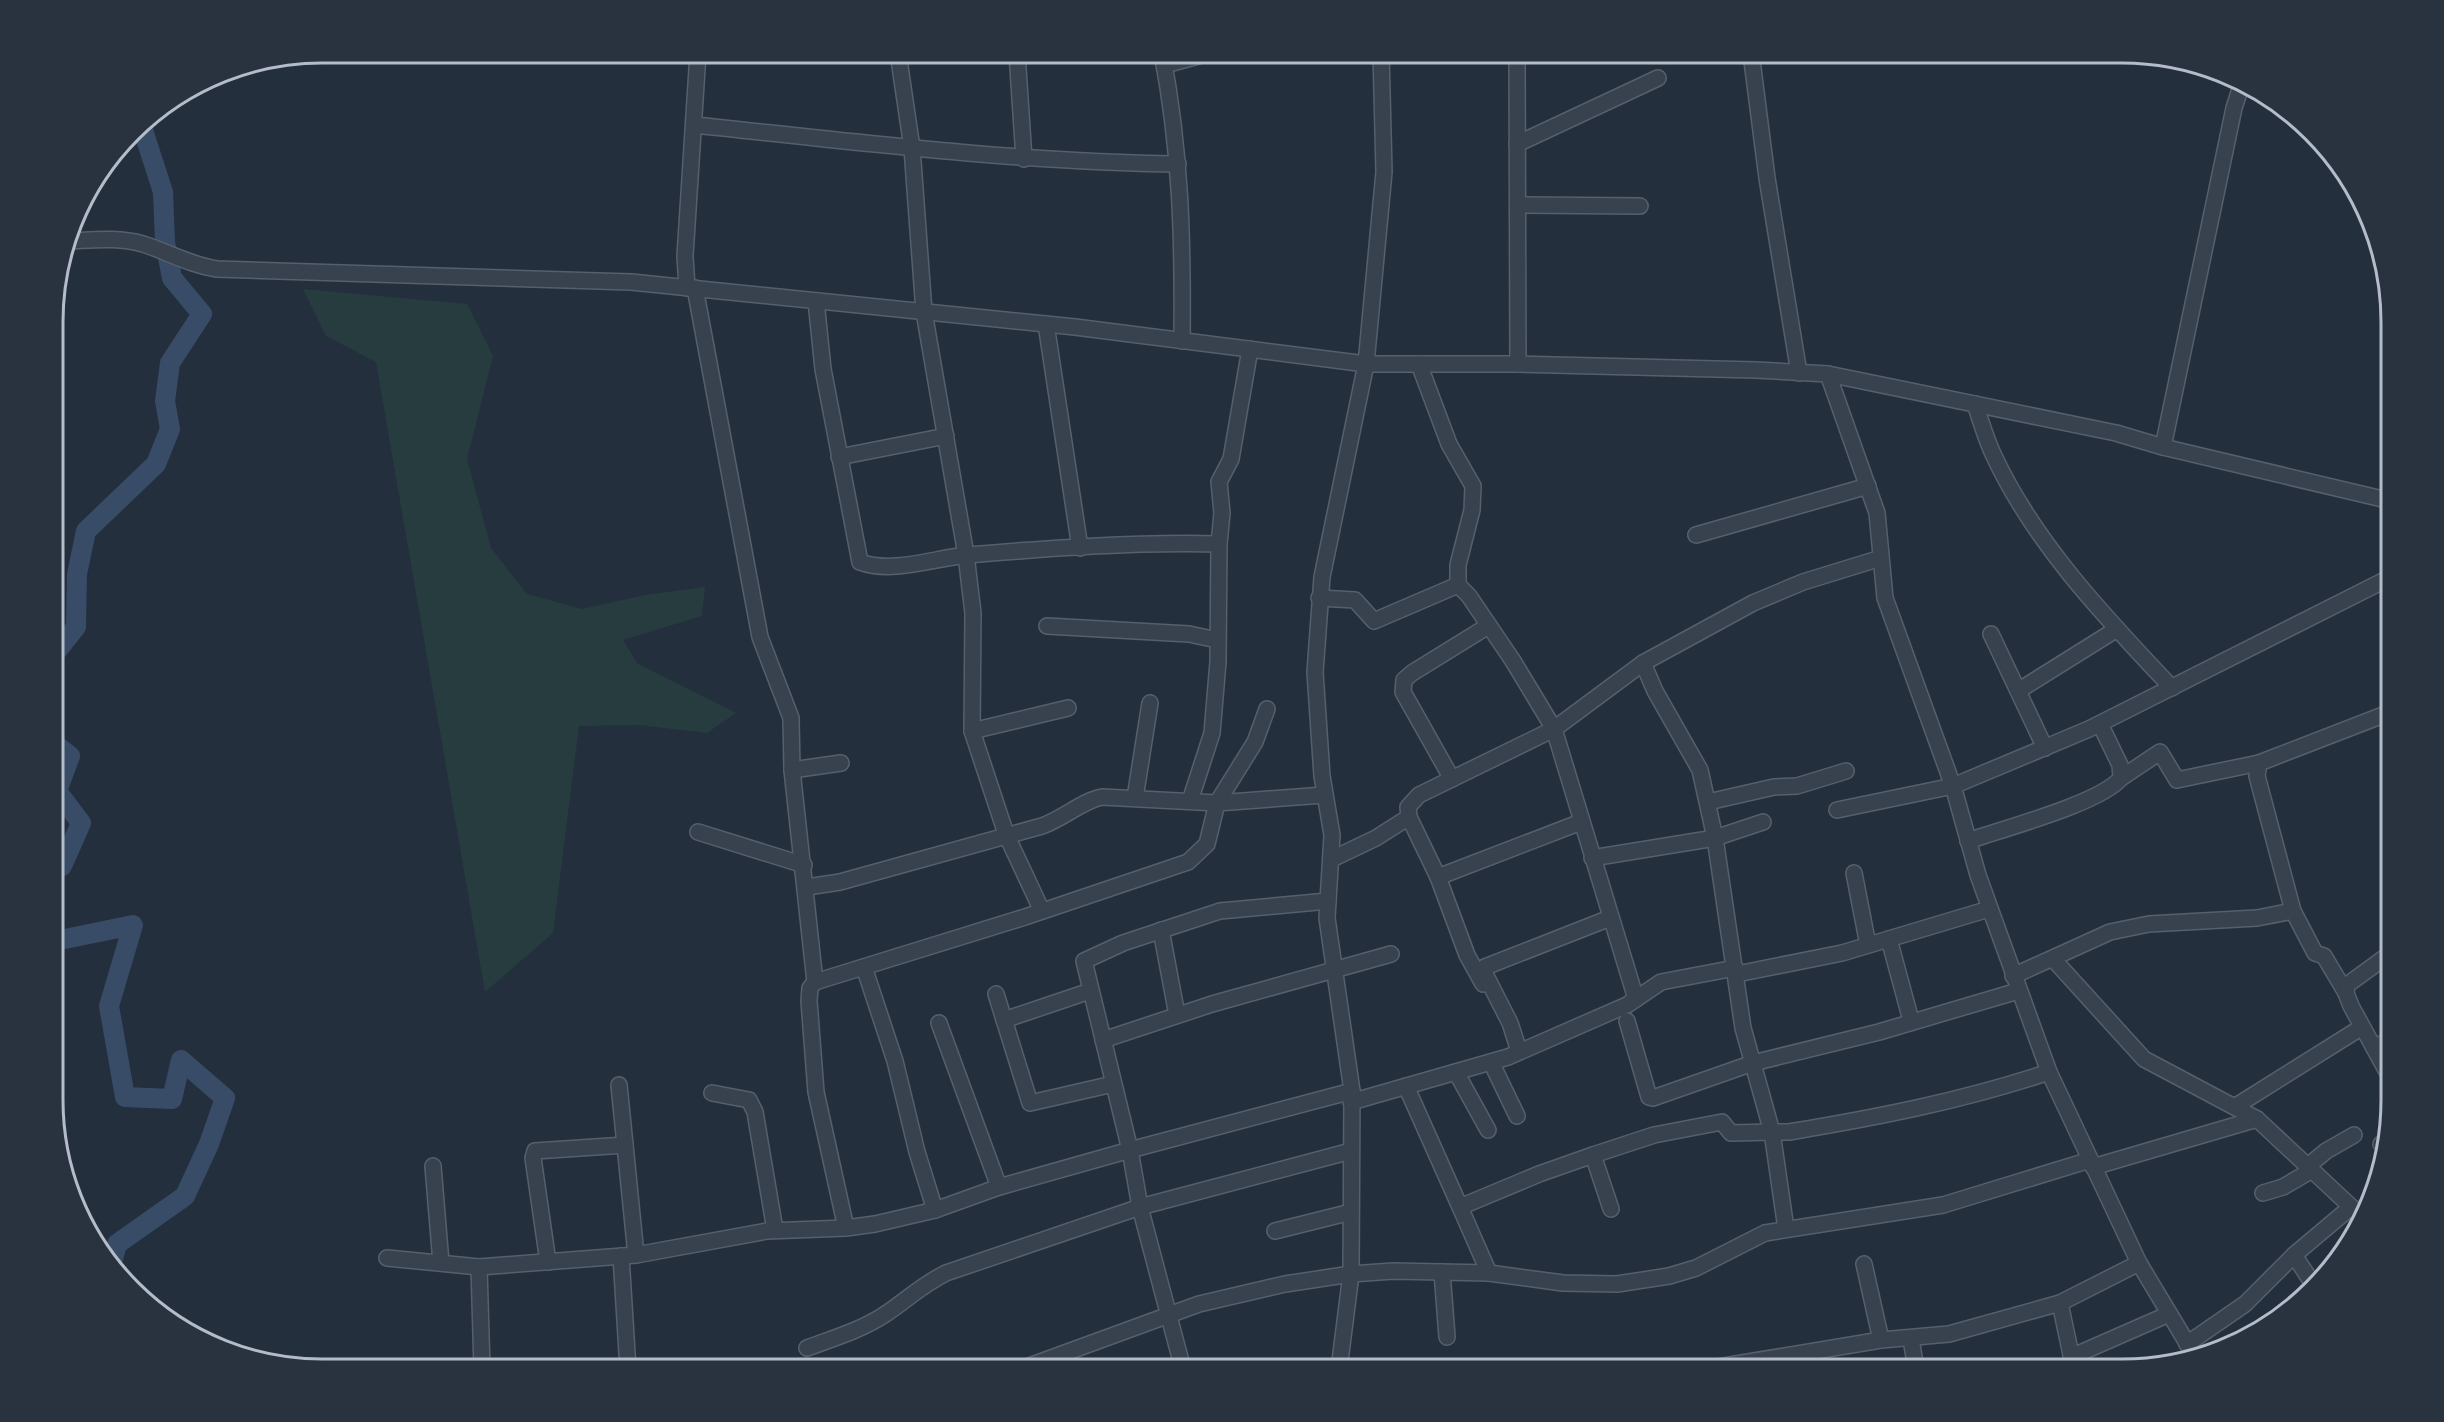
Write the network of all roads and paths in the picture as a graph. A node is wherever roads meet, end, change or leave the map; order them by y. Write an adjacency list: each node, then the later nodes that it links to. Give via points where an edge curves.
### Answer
1 (698, 63): 10 (street)
2 (900, 63): 12 (street)
3 (1018, 63): 13 (street)
4 (1165, 63): 14 (street)
5 (1381, 63): 24 (street, via 1384,172)
6 (1517, 63): 11 (street)
7 (1752, 63): 27 (street)
8 (1658, 78): 11 (street)
9 (2239, 92): 31 (street)
10 (695, 125): 12 (street); 18 (street, via 685,256)
11 (1517, 144): 15 (street)
12 (912, 148): 13 (street); 20 (street)
13 (1024, 159): 14 (street)
14 (1178, 164): 22 (street, via 1184,231)
15 (1518, 206): 16 (street); 26 (street)
16 (1640, 206)
17 (76, 241): 18 (street, via 119,239 217,269 631,282)
18 (691, 288): 19 (street); 61 (street, via 760,637 791,718)
19 (816, 301): 20 (street); 32 (street)
20 (924, 312): 21 (street); 30 (street)
21 (1046, 324): 22 (street); 37 (street)
22 (1182, 341): 23 (street)
23 (1250, 349): 24 (street); 36 (street, via 1231,459 1219,482)
24 (1366, 364): 25 (street); 42 (street)
25 (1419, 364): 26 (street); 41 (street, via 1449,444 1473,486)
26 (1518, 364): 27 (street)
27 (1799, 373): 28 (street)
28 (1828, 374): 29 (street); 33 (street)
29 (1975, 404): 31 (street, via 2116,433); 45 (street, via 1993,455 2014,494 2065,569)
30 (946, 436): 32 (street); 38 (street)
31 (2163, 447): 34 (street)
32 (839, 457): 38 (street, via 860,562 902,565)
33 (1868, 486): 35 (street); 39 (street, via 1877,513)
34 (2381, 499)
35 (1696, 535)
36 (1219, 544): 37 (street); 47 (street)
37 (1080, 548): 38 (street)
38 (966, 555): 57 (street, via 973,613)
39 (1881, 558): 48 (street, via 1803,582 1753,603); 65 (street, via 1885,598)
40 (2381, 581): 49 (street)
41 (1458, 585): 42 (street, via 1374,621 1355,600); 44 (street)
42 (1319, 598): 66 (street, via 1316,672)
43 (1047, 626): 47 (street, via 1189,634)
44 (1488, 626): 56 (street); 64 (street, via 1404,680 1403,692)
45 (2116, 629): 49 (street); 50 (street)
46 (1991, 634): 50 (street)
47 (1217, 640): 68 (street, via 1212,733)
48 (1643, 663): 56 (street); 69 (street, via 1700,770)
49 (2172, 688): 55 (street)
50 (2018, 691): 58 (street)
51 (1150, 703): 67 (street)
52 (1068, 708): 57 (street)
53 (1267, 709): 70 (street, via 1255,742)
54 (2381, 716): 60 (street)
55 (2100, 724): 58 (street); 63 (street, via 2120,765)
56 (1554, 729): 64 (street); 73 (street)
57 (972, 731): 76 (street)
58 (2045, 748): 65 (street)
59 (841, 763): 61 (street)
60 (2259, 763): 63 (street, via 2177,780 2160,752); 88 (street, via 2257,776)
61 (792, 770): 81 (street)
62 (1846, 771): 69 (street, via 1797,786 1774,787)
63 (2121, 778): 78 (street, via 2092,798)
64 (1452, 779): 72 (street, via 1419,795 1408,807)
65 (1953, 786): 71 (street); 78 (street)
66 (1324, 795): 70 (street); 80 (street, via 1330,818)
67 (1135, 798): 68 (street); 76 (street, via 1092,799 1062,819)
68 (1190, 801): 70 (street)
69 (1708, 802): 77 (street)
70 (1217, 803): 87 (street, via 1207,844 1188,862)
71 (1838, 810)
72 (1409, 817): 80 (street); 83 (street)
73 (1581, 822): 79 (street); 83 (street)
74 (1763, 822): 77 (street)
75 (698, 832): 81 (street)
76 (1006, 834): 84 (street, via 840,882); 87 (street)
77 (1715, 838): 79 (street); 98 (street)
78 (1968, 841): 86 (street)
79 (1592, 858): 89 (street)
80 (1332, 859): 85 (street)
81 (804, 865): 84 (street)
82 (1854, 873): 92 (street)
83 (1438, 877): 101 (street)
84 (807, 887): 99 (street)
85 (1328, 901): 90 (street, via 1220,911); 97 (street)
86 (1989, 909): 91 (street); 100 (street)
87 (1042, 910): 96 (street)
88 (2293, 911): 94 (street, via 2257,918 2149,924 2110,932); 103 (street, via 2315,953 2324,956)
89 (1610, 918): 105 (street); 115 (street, via 1485,967)
90 (1161, 930): 102 (street, via 1084,961); 107 (street)
91 (1889, 939): 92 (street); 106 (street)
92 (1868, 945): 98 (street, via 1778,967)
93 (1391, 954): 97 (street)
94 (2054, 960): 100 (street); 126 (street, via 2144,1059)
95 (2381, 960): 103 (street, via 2347,985)
96 (864, 967): 99 (street); 144 (street, via 895,1061)
97 (1333, 971): 107 (street); 125 (street)
98 (1736, 971): 105 (street, via 1661,982); 118 (street, via 1743,1028)
99 (815, 982): 148 (street, via 809,1001 816,1092)
100 (2016, 983): 118 (street, via 1900,1026); 120 (street)
101 (1482, 984)
102 (1090, 991): 108 (street); 112 (street)
103 (2346, 993): 111 (street)
104 (996, 994): 108 (street)
105 (1636, 999): 115 (street)
106 (1909, 1013)
107 (1177, 1016): 112 (street)
108 (1004, 1020): 121 (street, via 1030,1103)
109 (1627, 1021): 118 (street, via 1649,1097)
110 (939, 1023): 139 (street)
111 (2362, 1028): 114 (street); 126 (street)
112 (1102, 1040): 121 (street)
113 (2381, 1044): 114 (street)
114 (2374, 1048): 116 (street)
115 (1519, 1051): 117 (street)
116 (2381, 1061)
117 (1491, 1062): 119 (street); 127 (street)
118 (1753, 1063): 130 (street)
119 (1456, 1072): 123 (street); 129 (street)
120 (2049, 1072): 130 (street, via 1981,1095 1908,1112); 136 (street)
121 (1113, 1084): 133 (street)
122 (619, 1085): 132 (street)
123 (1406, 1086): 125 (street); 142 (street)
124 (712, 1093): 150 (street, via 749,1100 755,1112)
125 (1351, 1097): 133 (street); 134 (street)
126 (2236, 1106): 128 (street)
127 (1517, 1116)
128 (2257, 1119): 136 (street); 138 (street)
129 (1488, 1130)
130 (1772, 1132): 135 (street, via 1731,1133 1722,1122 1654,1135); 149 (street)
131 (2354, 1135): 138 (street, via 2326,1151)
132 (625, 1145): 153 (street); 155 (street, via 536,1151 533,1158)
133 (1130, 1150): 139 (street); 141 (street)
134 (1351, 1151): 141 (street); 146 (street)
135 (1593, 1155): 142 (street); 143 (street)
136 (2091, 1164): 149 (street, via 1943,1205); 157 (street)
137 (433, 1166): 156 (street)
138 (2310, 1168): 140 (street, via 2283,1187); 145 (street)
139 (999, 1187): 144 (street)
140 (2262, 1192)
141 (1140, 1207): 165 (street); 170 (street, via 946,1273 863,1328)
142 (1460, 1207): 161 (street)
143 (1611, 1209)
144 (935, 1210): 148 (street)
145 (2355, 1211)
146 (1351, 1212): 151 (street); 162 (street)
147 (2354, 1213): 152 (street)
148 (846, 1228): 150 (street)
149 (1786, 1228): 161 (street, via 1765,1233 1696,1268 1628,1283 1563,1283)
150 (775, 1230): 153 (street)
151 (1275, 1231)
152 (2294, 1255): 163 (street); 171 (street, via 2245,1304)
153 (629, 1256): 155 (street); 173 (street)
154 (387, 1258): 156 (street)
155 (548, 1262): 159 (street)
156 (441, 1263): 159 (street)
157 (2139, 1263): 164 (street); 166 (street)
158 (1863, 1264): 169 (street)
159 (479, 1267): 172 (street)
160 (1442, 1272): 161 (street); 162 (street); 167 (street)
161 (1489, 1273)
162 (1351, 1274): 165 (street, via 1286,1284); 176 (street)
163 (2309, 1279)
164 (2060, 1303): 168 (street, via 1949,1334); 179 (street)
165 (1168, 1314): 174 (street); 175 (street)
166 (2169, 1314): 171 (street); 180 (street)
167 (1447, 1337)
168 (1911, 1339): 169 (street); 178 (street)
169 (1881, 1340): 177 (street)
170 (807, 1348)
171 (2190, 1348)
172 (482, 1359)
173 (628, 1359)
174 (1048, 1359)
175 (1181, 1359)
176 (1340, 1359)
177 (1771, 1359)
178 (1914, 1359)
179 (2071, 1359)
180 (2080, 1359)

